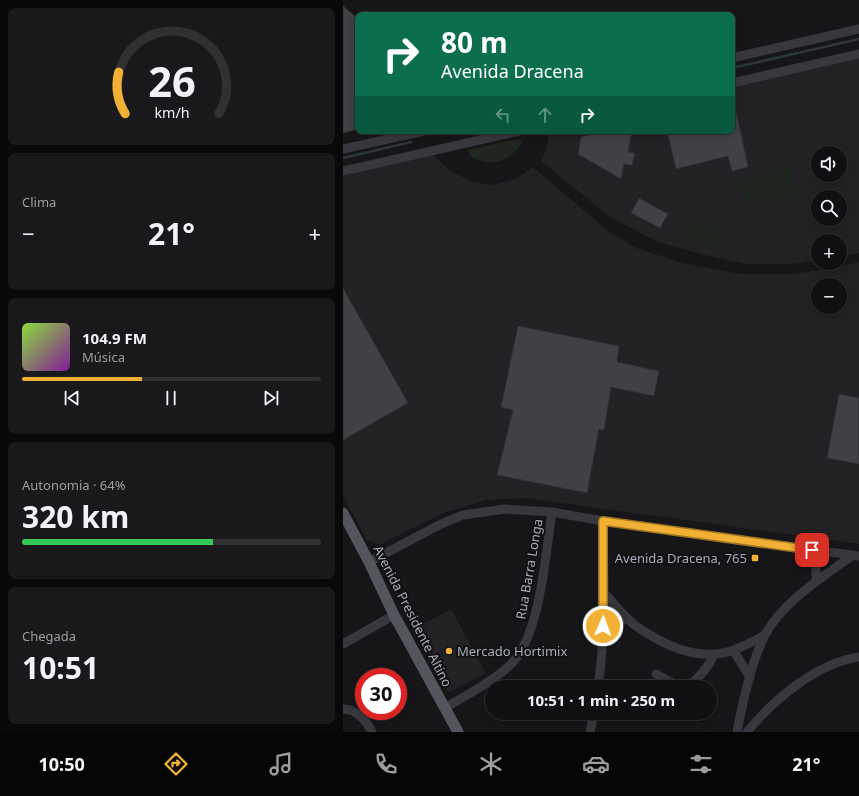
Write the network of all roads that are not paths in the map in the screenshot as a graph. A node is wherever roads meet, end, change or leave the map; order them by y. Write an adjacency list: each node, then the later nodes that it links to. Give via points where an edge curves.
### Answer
1 (859, 29): 3 (street)
2 (859, 54): 4 (street)
3 (735, 57)
4 (735, 82)
5 (410, 134): 7 (street)
6 (506, 134): 8 (street)
7 (343, 149)
8 (343, 171)
9 (552, 512): 11 (street); 14 (street, via 505,509 463,515); 30 (street, Rua Barra Longa, via 538,605 526,643 509,666)
10 (343, 513): 14 (main road, Avenida Presidente Altino)
11 (603, 521): 12 (street); 16 (street)
12 (812, 550): 13 (street); 15 (street)
13 (856, 556): 15 (street)
14 (369, 562): 17 (main road, Avenida Presidente Altino)
15 (816, 582): 20 (street, via 791,602)
16 (604, 593): 18 (street); 19 (street)
17 (394, 615): 21 (street); 30 (main road, Avenida Presidente Altino)
18 (628, 619): 19 (street); 23 (street, via 639,628 679,649 699,654)
19 (603, 626): 27 (street)
20 (765, 635): 22 (street); 26 (street)
21 (343, 644)
22 (733, 650): 23 (street); 26 (street)
23 (714, 654): 29 (street, via 711,662)
24 (859, 657): 37 (street, via 828,666 804,680 769,709)
25 (656, 674): 28 (street)
26 (750, 677): 36 (street)
27 (599, 680)
28 (667, 680)
29 (694, 680)
30 (445, 708): 34 (main road, Avenida Presidente Altino)
31 (343, 709): 33 (street, via 355,712)
32 (593, 720): 35 (street)
33 (371, 732)
34 (458, 732)
35 (590, 732)
36 (737, 732)
37 (747, 732)

